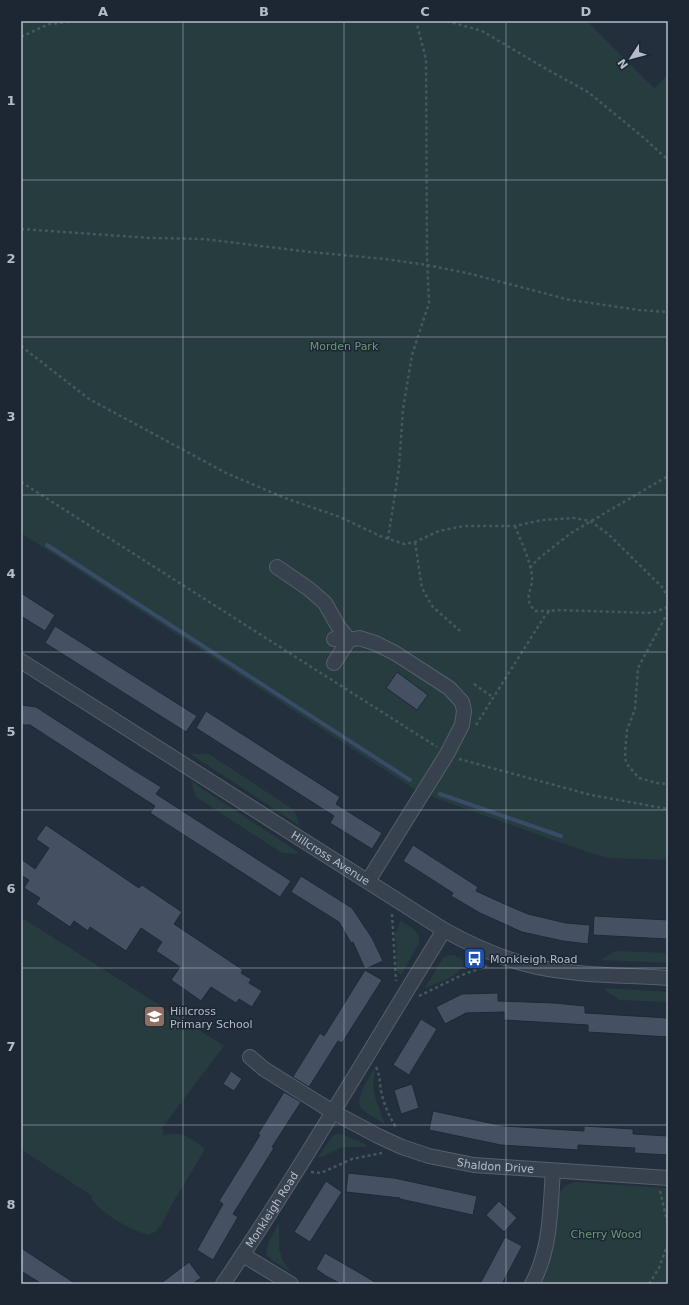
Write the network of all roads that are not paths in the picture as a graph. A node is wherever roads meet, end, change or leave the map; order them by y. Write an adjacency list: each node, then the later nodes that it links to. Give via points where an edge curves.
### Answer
1 (277, 567): 3 (street, via 325,602)
2 (334, 639): 3 (street)
3 (349, 640): 5 (street); 6 (street, via 360,638 395,653 449,688 462,702 464,711 451,756)
4 (21, 661): 6 (street, Hillcross Avenue)
5 (334, 663)
6 (368, 881): 7 (street, Hillcross Avenue)
7 (444, 930): 8 (street, Hillcross Avenue, via 508,959 537,967); 10 (street, Monkleigh Road)
8 (668, 978)
9 (250, 1057): 10 (street, Shaldon Drive, via 264,1069)
10 (332, 1112): 11 (street, Shaldon Drive, via 402,1147 429,1156 474,1165); 13 (street, Monkleigh Road)
11 (553, 1171): 12 (street, Shaldon Drive); 16 (street, via 546,1247)
12 (662, 1177)
13 (243, 1255): 14 (street, Monkleigh Road); 15 (street)
14 (224, 1284)
15 (291, 1284)
16 (532, 1284)

